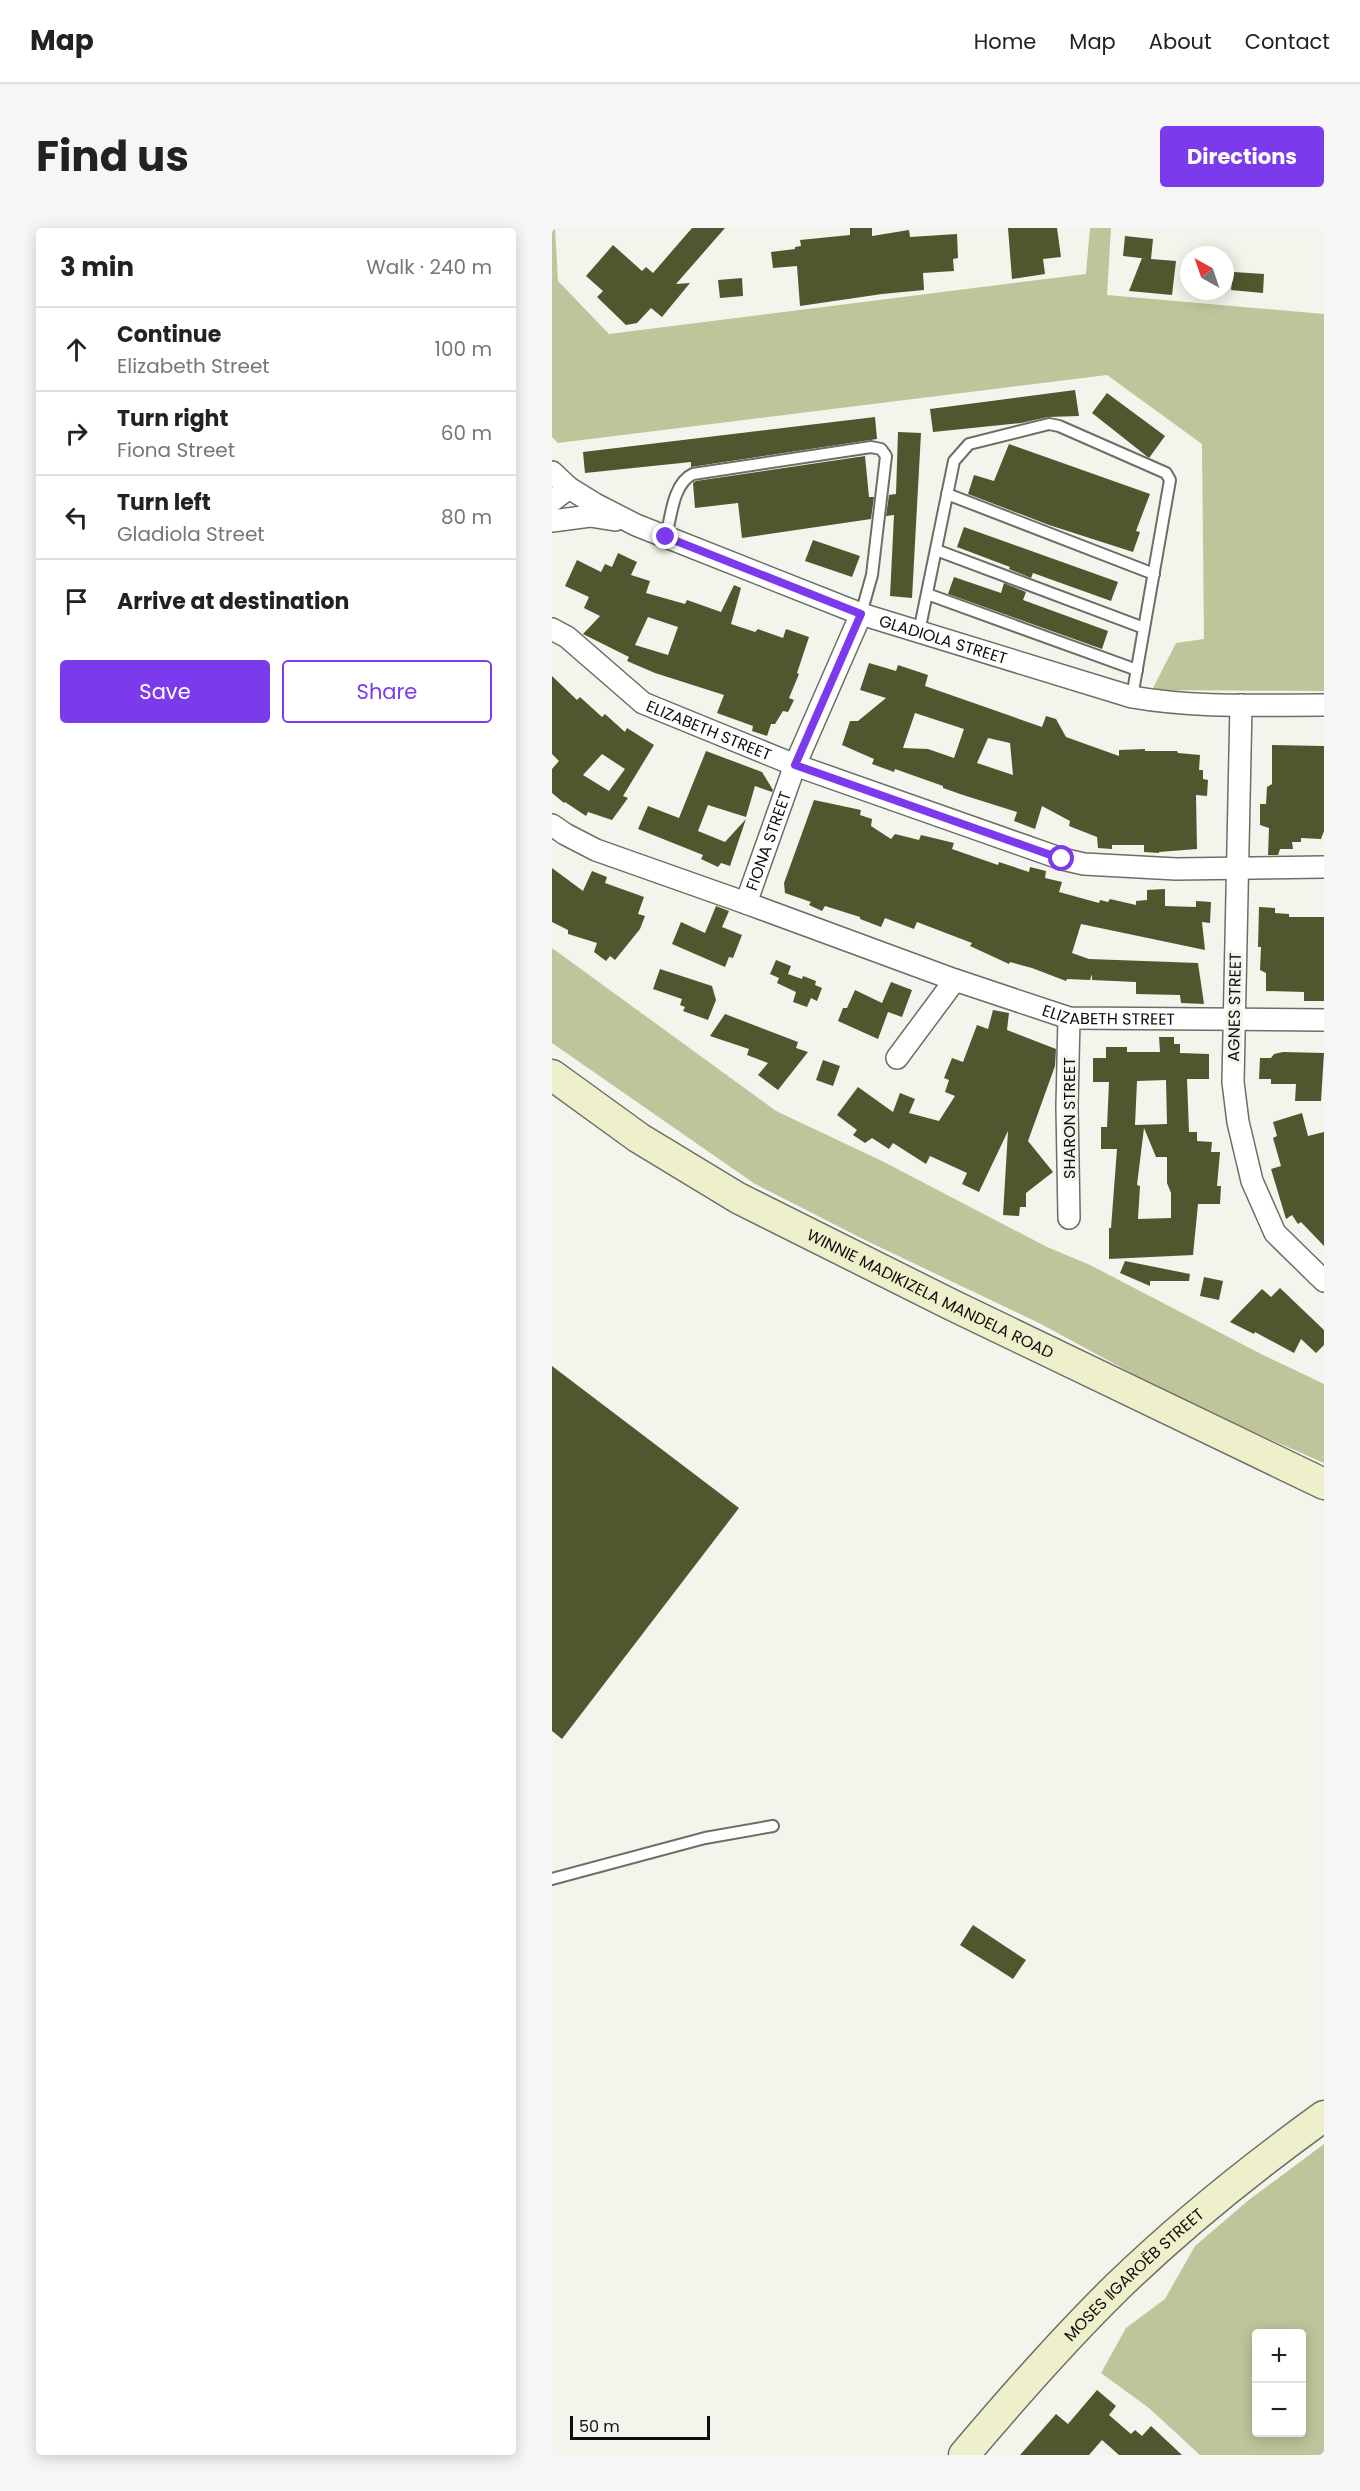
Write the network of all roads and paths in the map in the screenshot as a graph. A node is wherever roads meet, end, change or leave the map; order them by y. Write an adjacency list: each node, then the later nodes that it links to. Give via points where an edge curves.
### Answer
1 (552, 472): 2 (street, GLADIOLA STREET)
2 (569, 488): 4 (street); 6 (street, GLADIOLA STREET)
3 (947, 494): 8 (lane); 9 (lane); 9 (lane, via 954,461 969,444 1049,424 1059,426 1166,473 1170,480)
4 (552, 501)
5 (552, 521): 6 (street, via 590,516)
6 (636, 525): 7 (street, GLADIOLA STREET)
7 (666, 537): 11 (street, GLADIOLA STREET); 11 (lane, via 680,485 693,474 871,447 881,449 886,456 872,575)
8 (936, 550): 10 (lane); 12 (lane)
9 (1154, 574): 12 (lane)
10 (927, 594): 14 (lane); 15 (lane)
11 (861, 614): 14 (street, GLADIOLA STREET); 19 (street, FIONA STREET)
12 (1144, 628): 15 (lane)
13 (552, 629): 19 (street, ELIZABETH STREET, via 567,637 643,703)
14 (919, 632): 16 (street, GLADIOLA STREET)
15 (1137, 670): 16 (lane)
16 (1132, 697): 17 (street, GLADIOLA STREET)
17 (1241, 705): 18 (street, GLADIOLA STREET); 21 (street, AGNES STREET)
18 (1324, 705)
19 (795, 765): 21 (street, ELIZABETH STREET, via 1062,859 1084,864 1176,869); 23 (street, FIONA STREET)
20 (552, 825): 23 (street, ELIZABETH STREET, via 596,850)
21 (1236, 866): 22 (street, ELIZABETH STREET); 26 (street, AGNES STREET)
22 (1324, 867)
23 (746, 903): 24 (street, ELIZABETH STREET)
24 (955, 980): 25 (street, ELIZABETH STREET); 28 (street)
25 (1069, 1018): 26 (street, ELIZABETH STREET); 30 (street, SHARON STREET)
26 (1235, 1020): 27 (street, ELIZABETH STREET); 31 (street, AGNES STREET, via 1233,1082 1252,1181 1275,1233)
27 (1324, 1020)
28 (897, 1058)
29 (552, 1075): 32 (main road, WINNIE MADIKIZELA MANDELA ROAD, via 639,1138 738,1198)
30 (1069, 1218)
31 (1324, 1281)
32 (1324, 1484)
33 (772, 1826): 34 (lane, via 705,1838)
34 (552, 1879)
35 (1324, 2116): 36 (main road, MOSES ǁGAROËB STREET, via 1280,2147 1117,2287 1009,2401)
36 (964, 2455)

